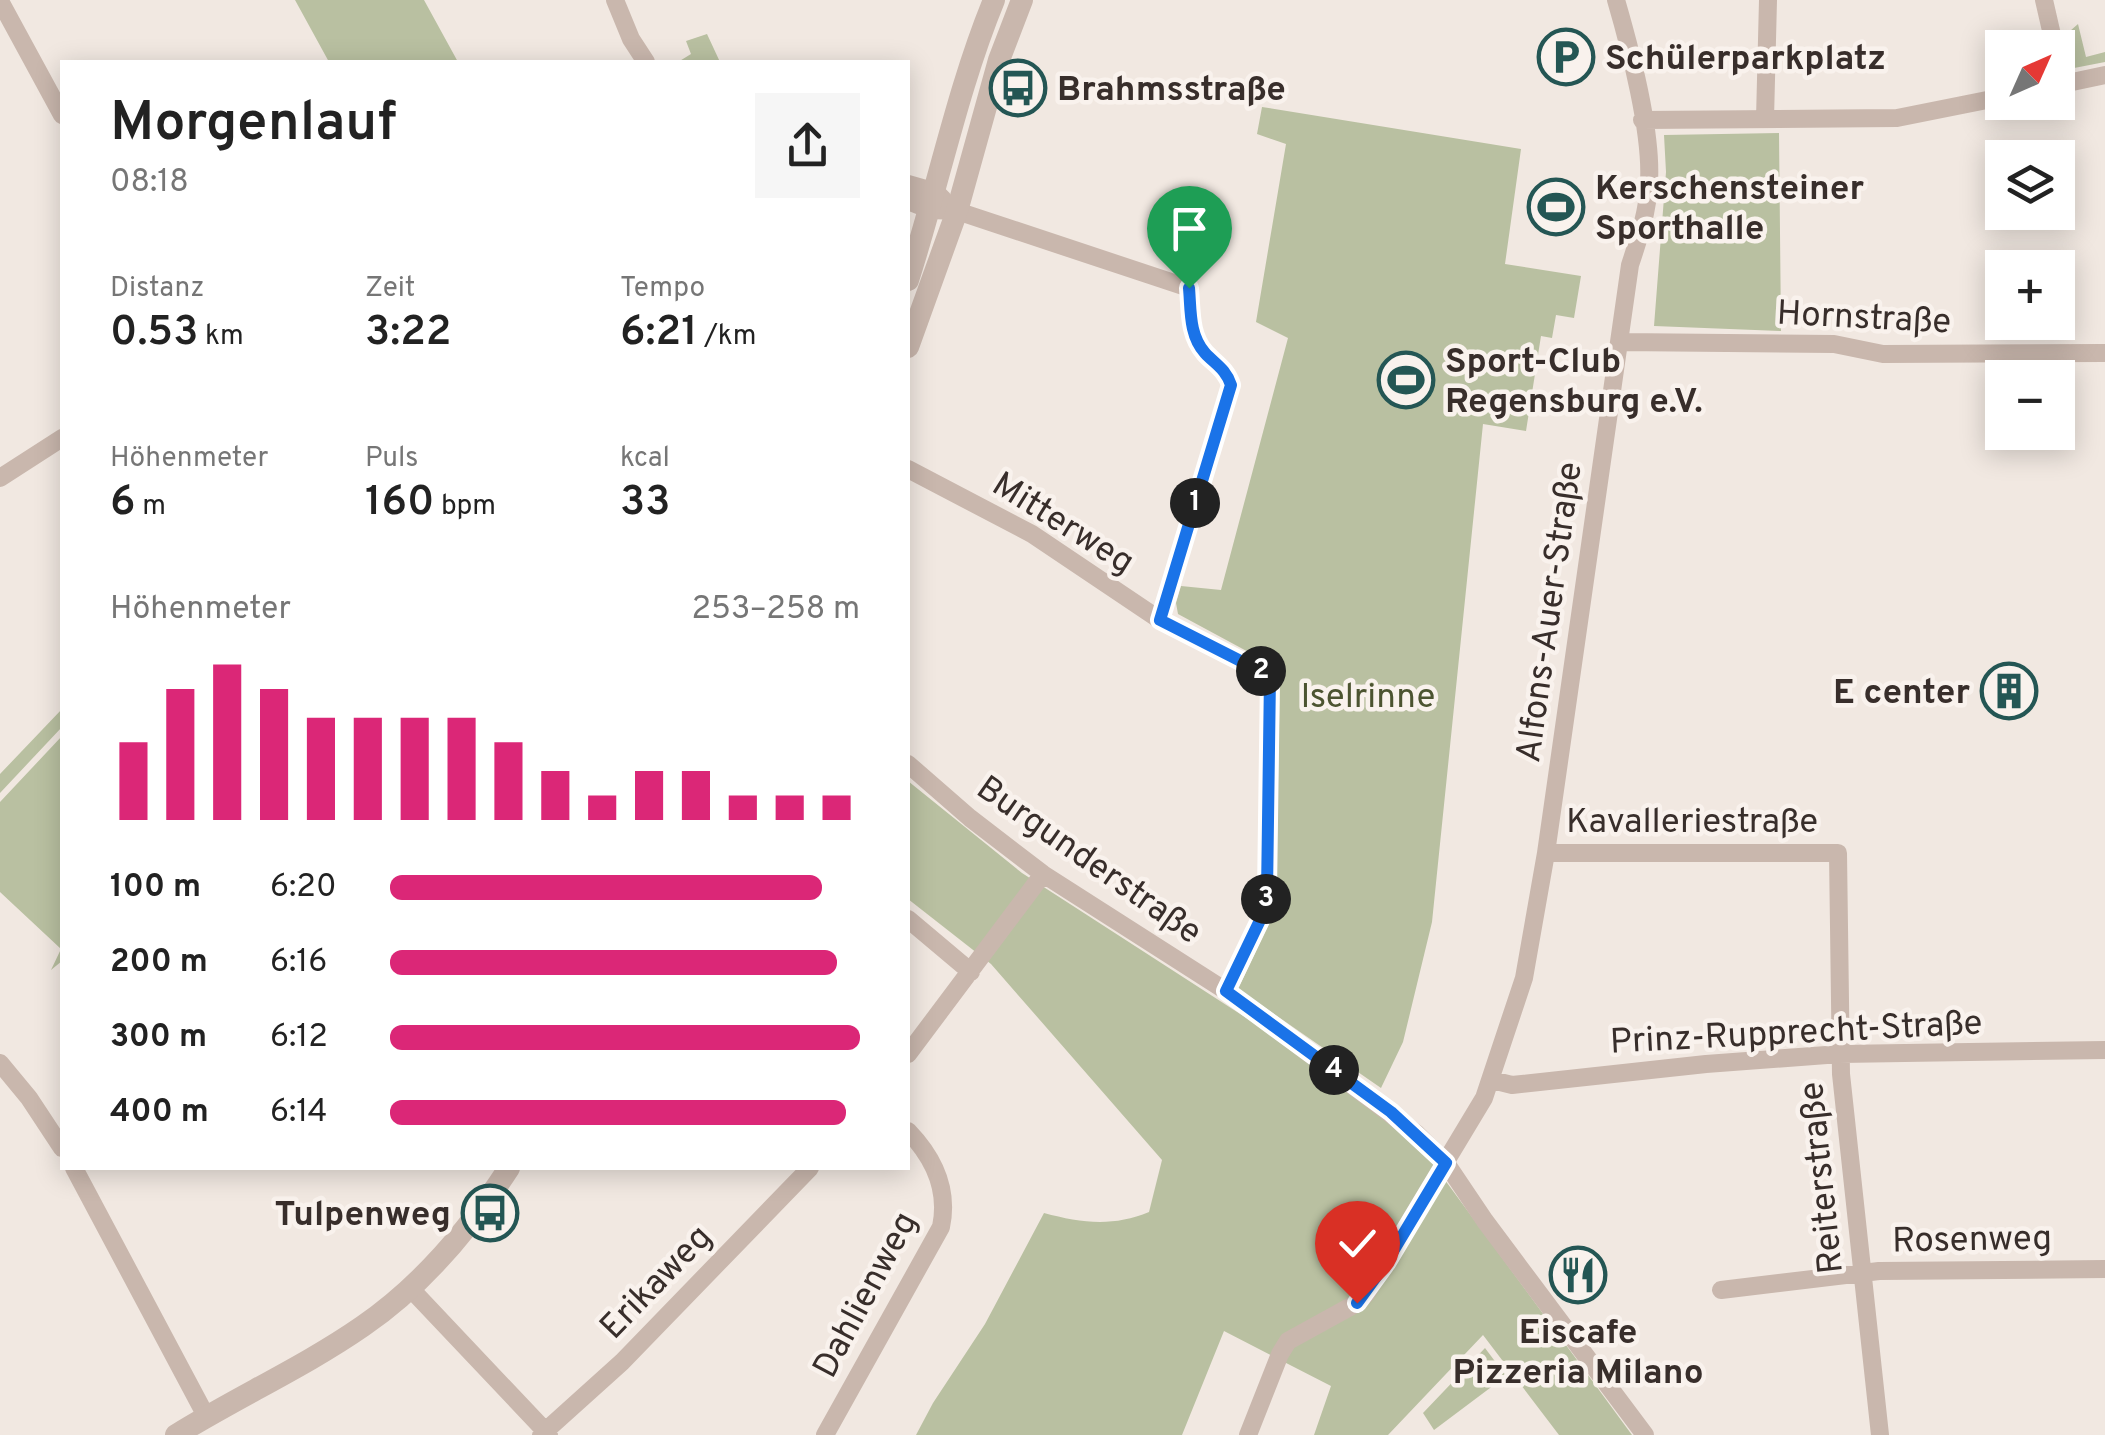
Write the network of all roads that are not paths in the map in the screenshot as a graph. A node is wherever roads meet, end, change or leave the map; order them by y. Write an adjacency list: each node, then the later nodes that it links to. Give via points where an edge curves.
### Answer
1 (614, 0): 9 (street)
2 (994, 0): 18 (street)
3 (1022, 0): 19 (street)
4 (1616, 0): 15 (street, Alfons-Auer-Straße)
5 (1768, 0): 14 (street)
6 (2044, 0): 8 (street)
7 (1, 1): 13 (street)
8 (2051, 30)
9 (645, 60)
10 (2105, 76): 11 (street)
11 (2075, 81)
12 (1985, 100): 14 (street, via 1898,118)
13 (60, 110)
14 (1765, 118): 15 (street)
15 (1642, 120): 22 (street, Alfons-Auer-Straße, via 1648,200 1630,265)
16 (910, 185): 18 (street)
17 (910, 201): 18 (street)
18 (933, 201): 19 (street); 20 (street)
19 (958, 211): 21 (street); 27 (street, via 1189,288 1193,332 1231,385)
20 (910, 274)
21 (910, 342)
22 (1620, 342): 23 (street, Hornstraße, via 1834,344 1883,354); 29 (street, Alfons-Auer-Straße)
23 (2105, 353)
24 (60, 439): 26 (street)
25 (910, 470): 27 (street, Mitterweg, via 1032,534)
26 (0, 478)
27 (1160, 620): 34 (street, Mitterweg, via 1270,676 1267,893)
28 (910, 766): 31 (street, Burgunderstraße)
29 (1546, 853): 30 (street, Kavalleriestraße); 39 (street, Alfons-Auer-Straße, via 1524,978)
30 (1838, 853): 37 (street, Reiterstraße)
31 (1043, 874): 33 (street); 34 (street, Burgunderstraße)
32 (910, 921): 33 (street)
33 (971, 972): 36 (street)
34 (1226, 991): 42 (street, Burgunderstraße, via 1391,1112)
35 (2105, 1050): 37 (street, Prinz-Rupprecht-Straße)
36 (910, 1051)
37 (1840, 1054): 39 (street, Prinz-Rupprecht-Straße, via 1512,1085); 47 (street, Reiterstraße)
38 (0, 1063): 41 (street)
39 (1492, 1080): 42 (street, Alfons-Auer-Straße)
40 (910, 1134): 53 (street, Dahlienweg, via 935,1166 945,1210 941,1227)
41 (60, 1145)
42 (1446, 1163): 54 (street, Alfons-Auer-Straße, via 1366,1294 1288,1341); 55 (street, Burgunderstraße)
43 (75, 1170): 50 (street)
44 (508, 1170): 48 (street, via 463,1232)
45 (808, 1170): 51 (street, Erikaweg)
46 (2105, 1269): 47 (street, Rosenweg)
47 (1862, 1272): 49 (street, Rosenweg); 56 (street, Reiterstraße)
48 (410, 1288): 50 (street, via 338,1342); 51 (street)
49 (1721, 1290)
50 (206, 1416): 52 (street)
51 (545, 1434)
52 (176, 1435)
53 (825, 1435)
54 (1248, 1435)
55 (1645, 1435)
56 (1880, 1435)

